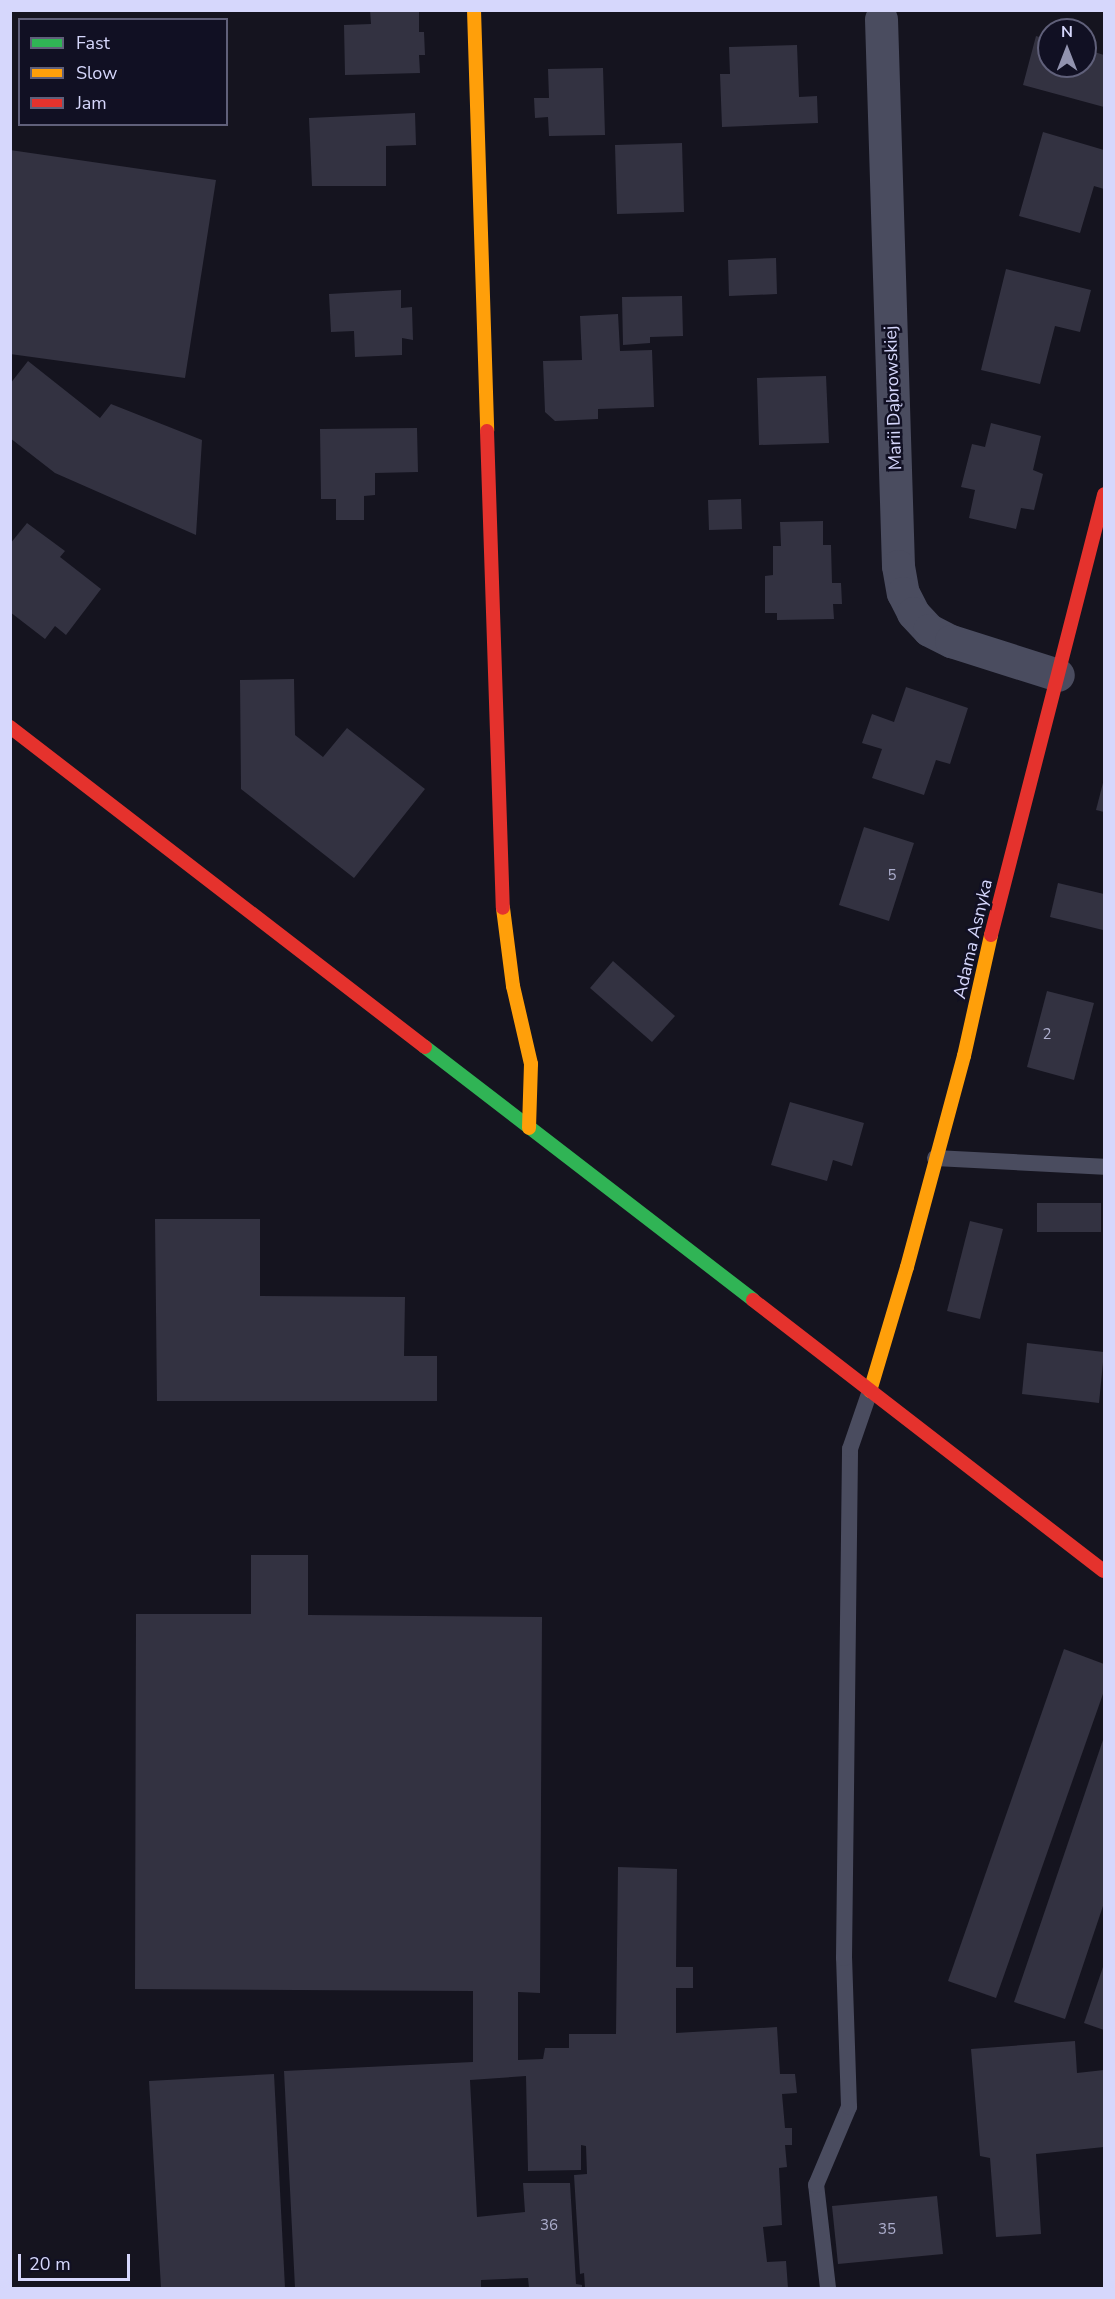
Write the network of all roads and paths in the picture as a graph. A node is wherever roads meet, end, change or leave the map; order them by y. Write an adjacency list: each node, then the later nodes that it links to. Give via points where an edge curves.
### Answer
1 (474, 10): 6 (street, via 502,903 513,986 531,1064)
2 (881, 19): 4 (street, Marii Dąbrowskiej, via 898,554 903,593 913,613 929,630 951,641)
3 (1104, 494): 4 (street, Adama Asnyka)
4 (1058, 675): 7 (street, Adama Asnyka)
5 (10, 728): 6 (street)
6 (529, 1128): 9 (street)
7 (935, 1158): 8 (lane); 9 (street, Adama Asnyka, via 908,1267)
8 (1104, 1167)
9 (870, 1391): 10 (street); 11 (lane, via 850,1449 844,1958 849,2107 816,2185)
10 (1104, 1571)
11 (828, 2289)

